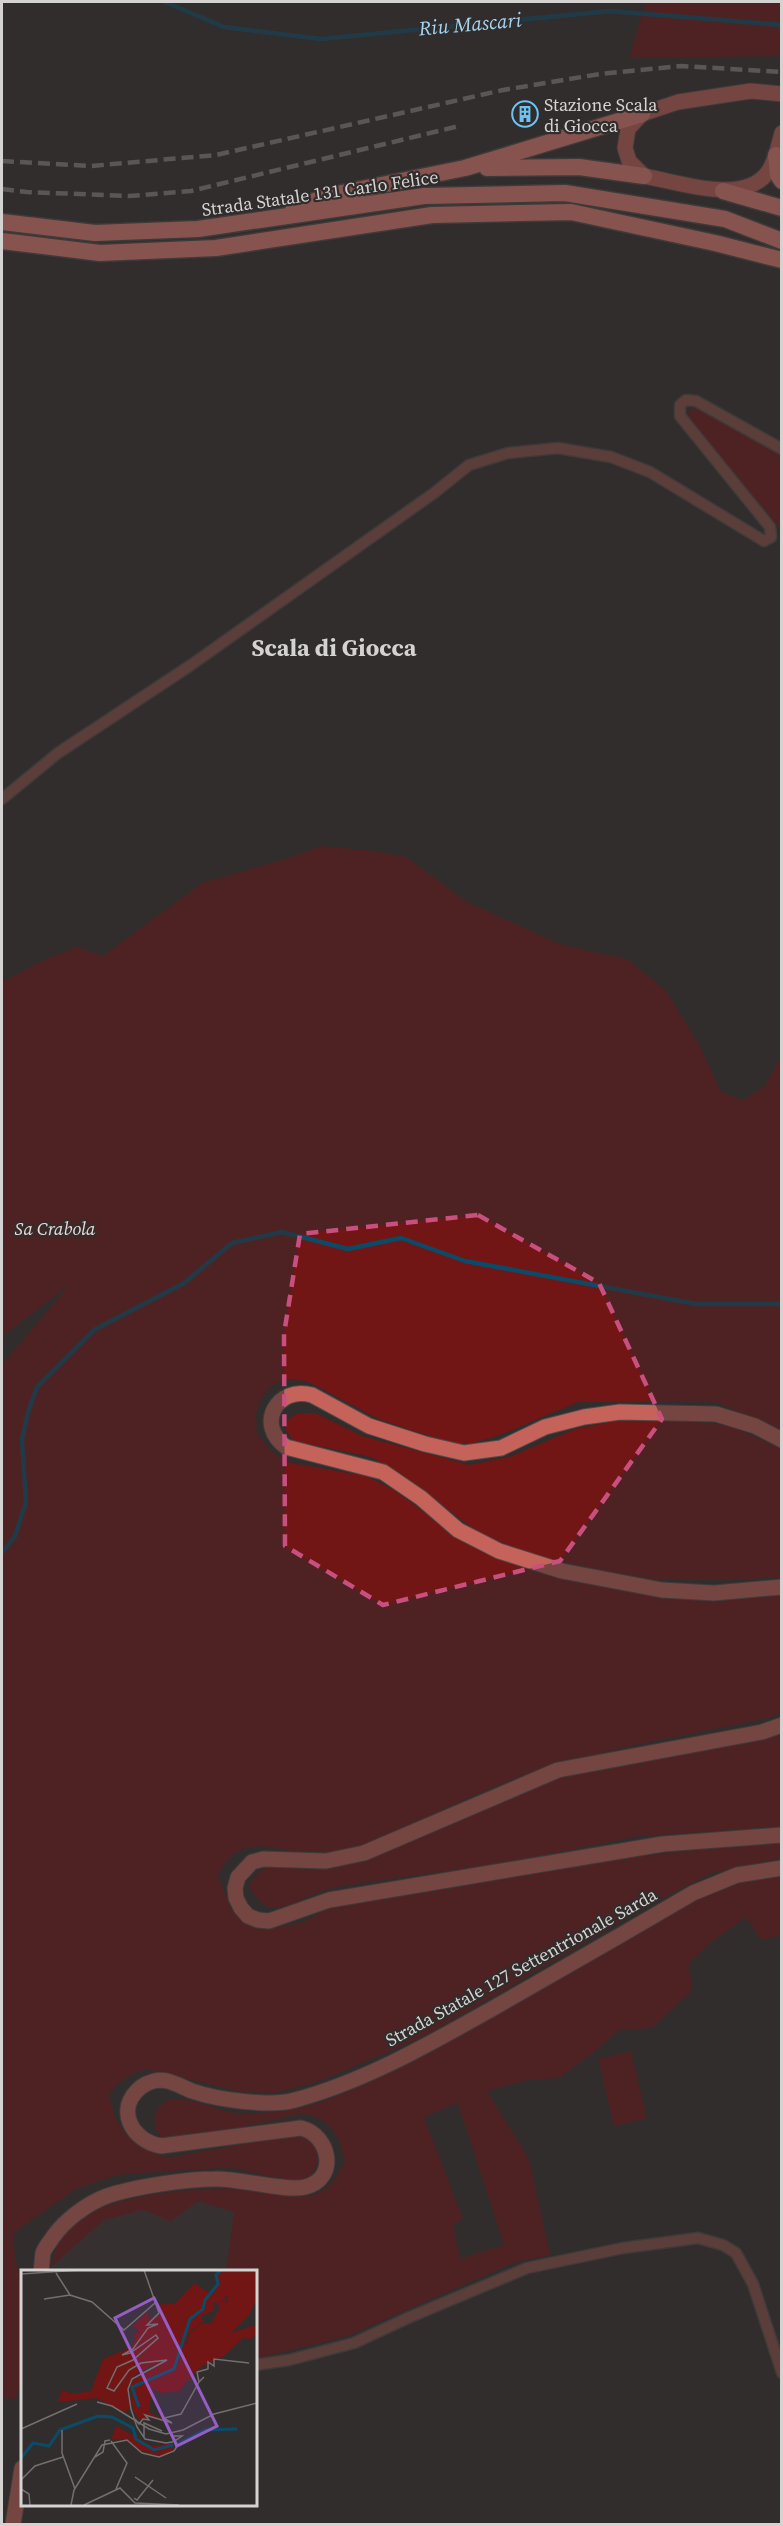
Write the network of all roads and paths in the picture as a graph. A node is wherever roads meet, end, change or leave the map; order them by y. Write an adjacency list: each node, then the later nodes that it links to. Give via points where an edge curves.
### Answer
1 (782, 94): 2 (main road, via 751,91 678,102)
2 (642, 114): 5 (highway); 6 (main road, via 628,129 625,148 629,161)
3 (782, 133): 4 (main road)
4 (776, 155): 7 (highway); 8 (main road, via 767,173 756,183)
5 (465, 168): 6 (highway, via 579,167); 10 (highway, via 327,196)
6 (644, 176): 8 (main road)
7 (782, 182)
8 (723, 191): 9 (highway)
9 (782, 208)
10 (269, 220): 11 (highway, Strada Statale 131 Carlo Felice, via 198,229 95,232); 12 (highway, Strada Statale 131 Carlo Felice, via 424,196 565,193 725,219)
11 (2, 222)
12 (782, 241)
13 (2, 242): 14 (highway, Strada Statale 131 Carlo Felice, via 100,253 216,248 432,215 572,212)
14 (782, 260)
15 (782, 449): 16 (street, via 696,401 686,400 680,405 680,416 770,527 771,537 764,541 650,472 611,457 558,448 508,453 469,465 191,665 58,753)
16 (2, 799)
17 (782, 1440): 18 (main road, via 756,1426 716,1414 620,1412 545,1427 501,1448 464,1453 369,1426 304,1393 283,1398 271,1420 276,1438 285,1447 383,1472 459,1530 499,1551 562,1571 662,1590 714,1593)
18 (782, 1587)
19 (782, 1725): 20 (main road, via 558,1770 364,1853 327,1861 252,1862 238,1877 236,1898 248,1916 269,1921 328,1900 663,1844)
20 (782, 1835)
21 (782, 1868): 22 (main road, Strada Statale 127 Settentrionale Sarda, via 737,1875 693,1893 433,2043 325,2092 286,2103 253,2103 194,2092 167,2081 146,2084 131,2100 129,2121 134,2132 150,2145 301,2128 315,2134 324,2145 324,2172 311,2185 296,2188 215,2179 107,2196 84,2208 59,2229 44,2251)
22 (41, 2270)
23 (256, 2365): 24 (street, via 354,2343 527,2268 623,2248 698,2238 736,2253 753,2284)
24 (782, 2373)
25 (21, 2474): 26 (main road)
26 (13, 2524)

